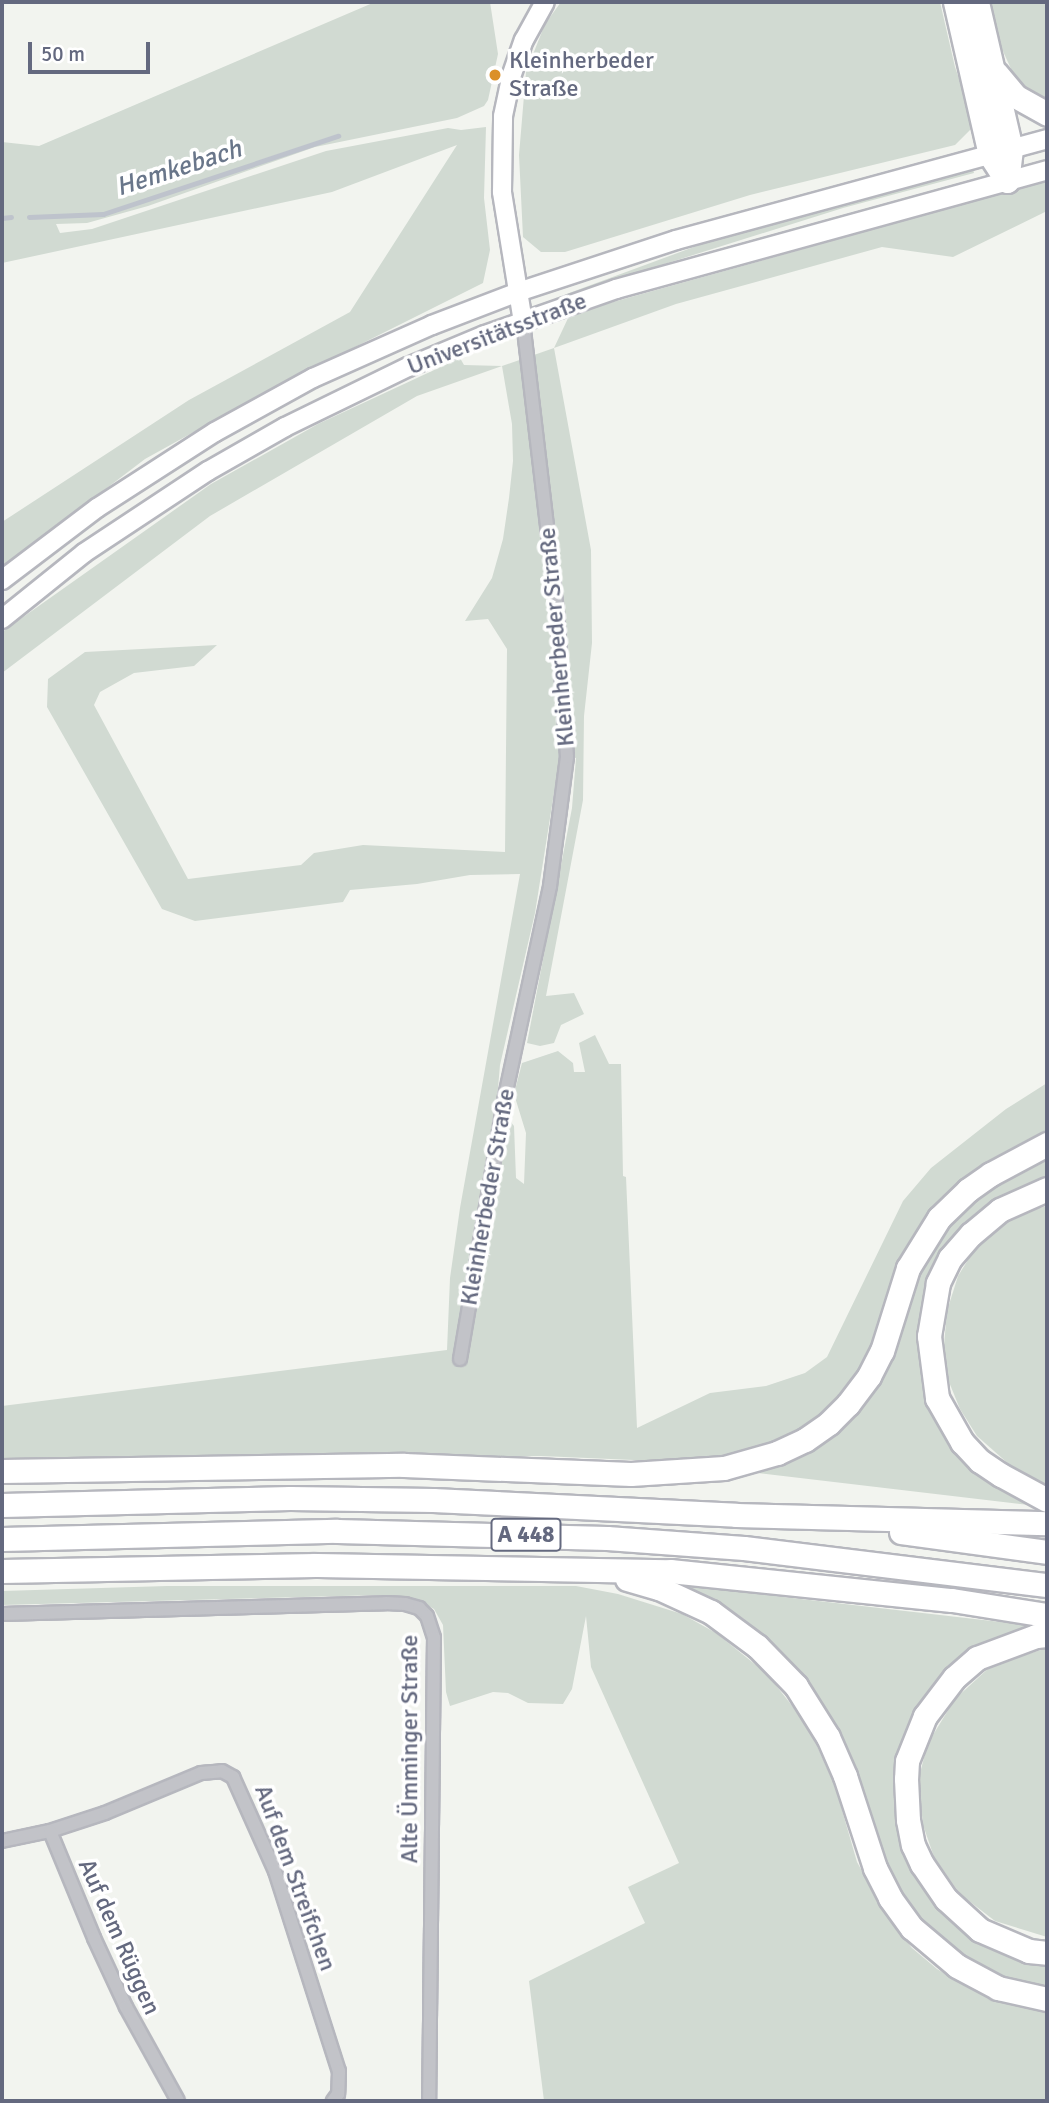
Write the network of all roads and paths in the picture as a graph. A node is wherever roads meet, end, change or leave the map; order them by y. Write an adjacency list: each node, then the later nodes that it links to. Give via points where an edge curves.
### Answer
1 (545, 2): 10 (main road, Kleinherbeder Straße, via 524,40 503,116 502,192)
2 (955, 2): 7 (highway)
3 (977, 2): 4 (highway)
4 (994, 71): 5 (highway, via 1015,96); 7 (highway)
5 (1047, 114)
6 (1047, 139): 7 (main road, Universitätsstraße)
7 (1001, 152): 9 (highway); 10 (main road, Universitätsstraße, via 676,240)
8 (1047, 170): 9 (main road, Universitätsstraße)
9 (1007, 181): 11 (main road, Universitätsstraße, via 719,259)
10 (517, 292): 11 (main road, Kleinherbeder Straße); 12 (main road, Universitätsstraße, via 313,378 215,432 97,509)
11 (523, 322): 13 (main road, Universitätsstraße, via 362,388 230,458 95,546); 16 (street, Kleinherbeder Straße, via 556,597 568,757 550,886 504,1101)
12 (2, 580)
13 (2, 619)
14 (1047, 1144): 17 (highway, via 991,1174 939,1218 908,1268 882,1351 869,1376 829,1423 805,1440 765,1457 724,1468 643,1474 404,1465)
15 (1047, 1189): 18 (highway, via 1000,1210 950,1258 938,1283 929,1336 937,1398 962,1442 980,1461)
16 (460, 1359)
17 (2, 1471)
18 (1047, 1500)
19 (2, 1505): 20 (highway, A 448, via 290,1498)
20 (736, 1515): 21 (highway); 23 (highway, A 448)
21 (1047, 1523)
22 (2, 1539): 26 (highway, A 448, via 337,1531 607,1538 770,1551)
23 (1047, 1552)
24 (2, 1571): 25 (highway, via 302,1565)
25 (597, 1571): 28 (highway, via 696,1573 952,1600); 33 (highway, via 659,1588 711,1612 777,1665 828,1737 875,1868 912,1928 957,1966 999,1988)
26 (1047, 1585)
27 (2, 1614): 36 (street, Alte Ümminger Straße, via 386,1603 419,1608 427,1616 434,1638)
28 (1047, 1615)
29 (1047, 1635): 32 (highway, via 978,1658 954,1678 925,1716 907,1761 906,1779 913,1844 946,1899 980,1930 1028,1951)
30 (50, 1830): 31 (street); 34 (street, Auf dem Rüggen, via 110,1973); 35 (street, Auf dem Streifchen, via 105,1813 201,1773 222,1771 233,1777 275,1871 339,2071 338,2094)
31 (2, 1842)
32 (1047, 1953)
33 (1047, 1999)
34 (178, 2101)
35 (333, 2101)
36 (429, 2101)

